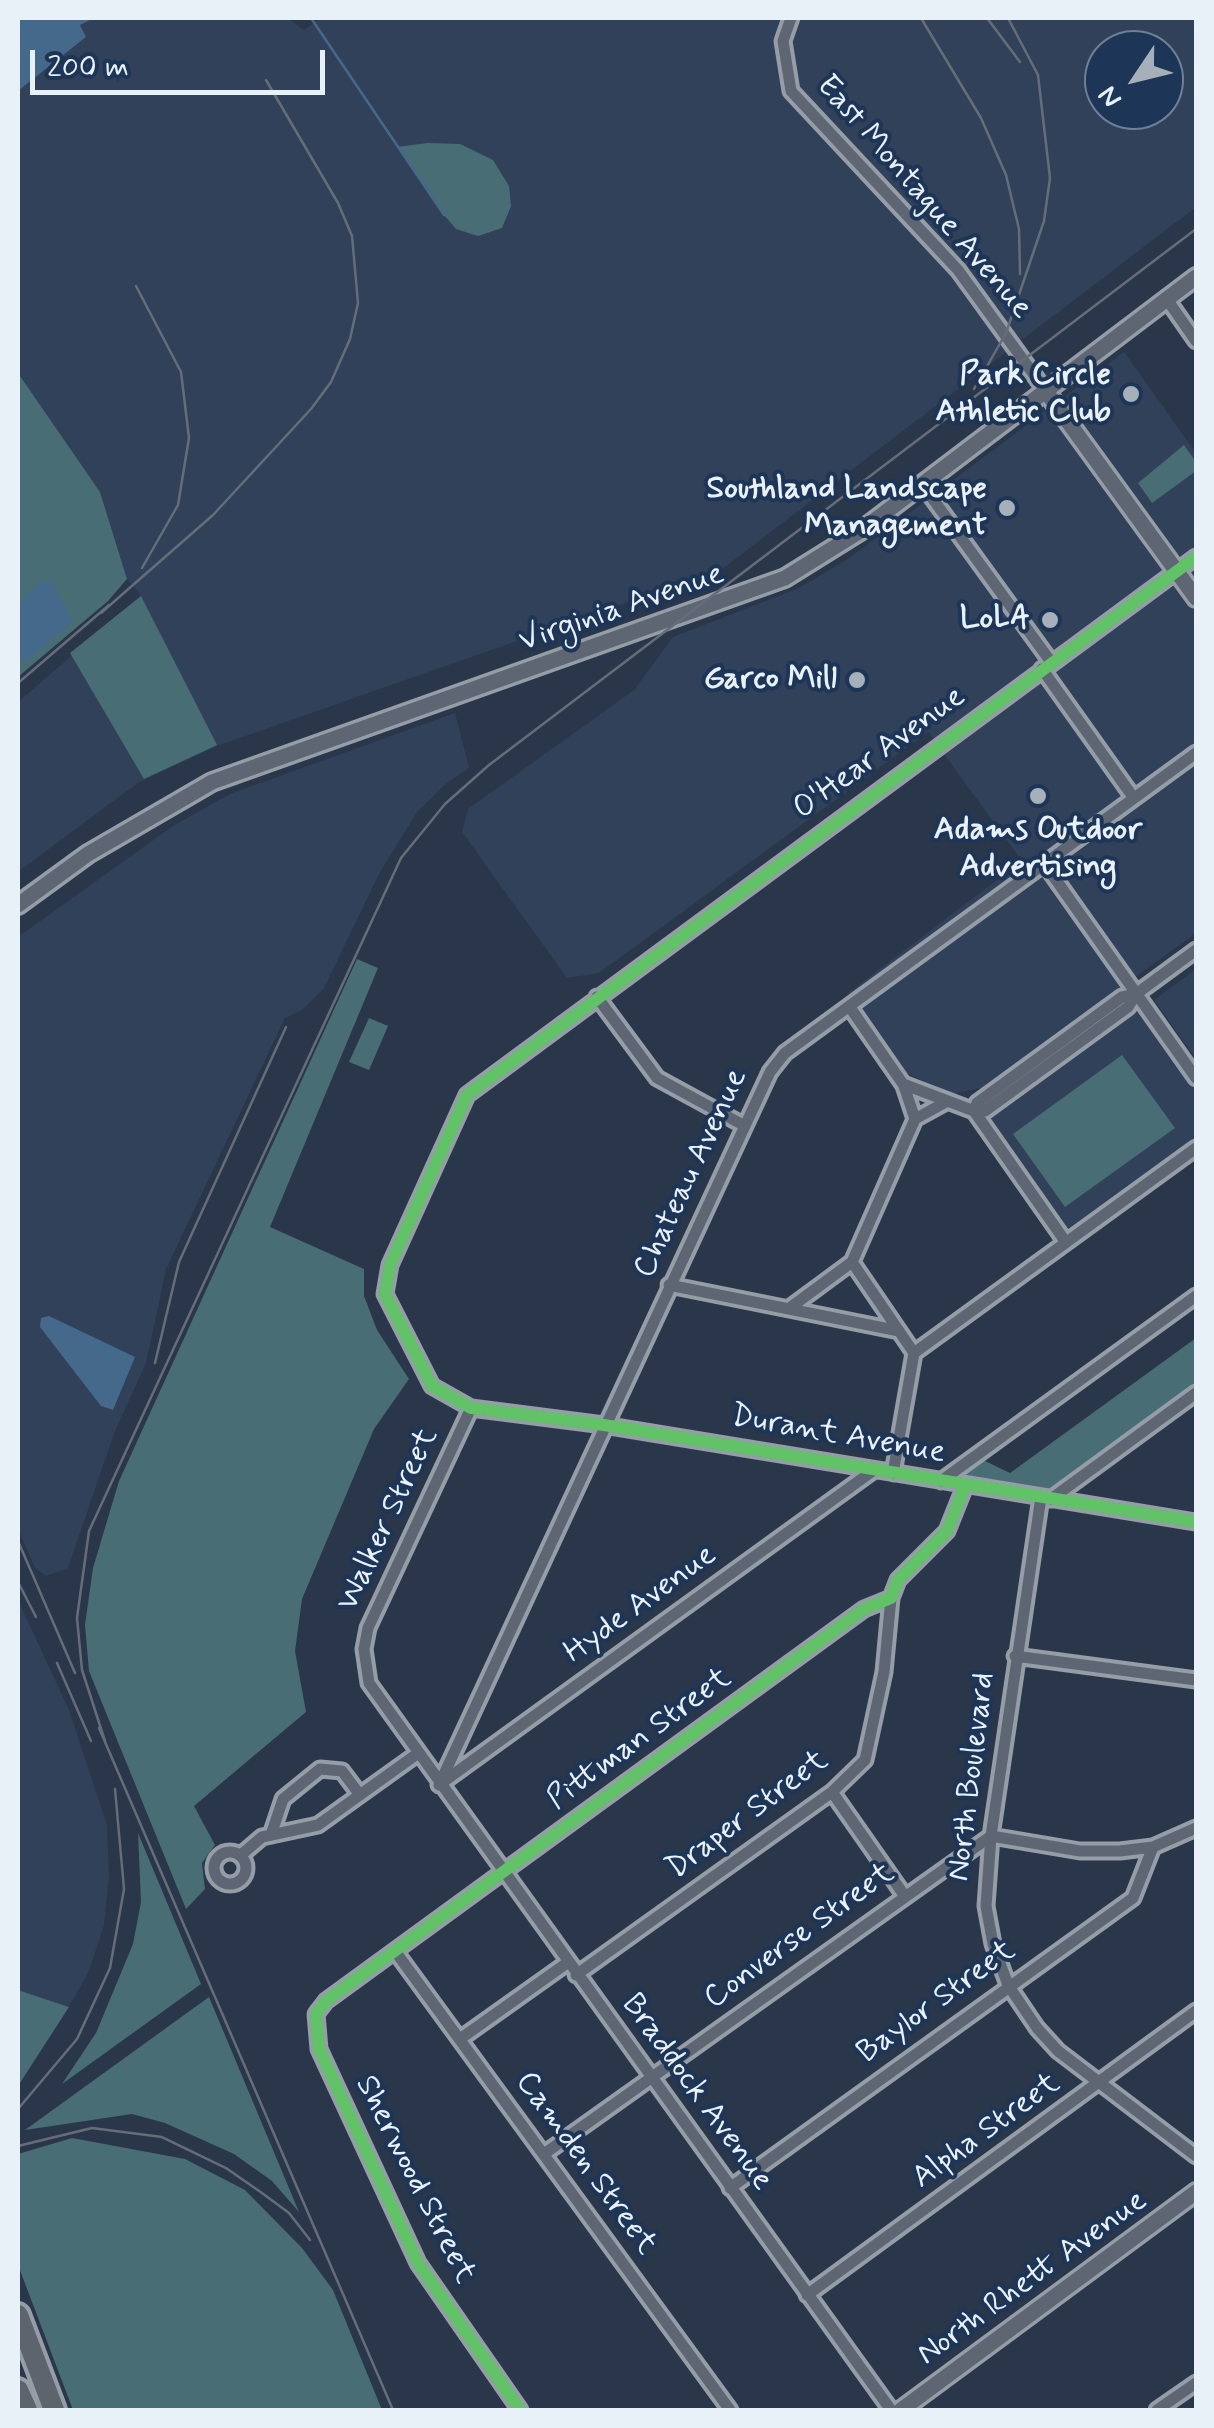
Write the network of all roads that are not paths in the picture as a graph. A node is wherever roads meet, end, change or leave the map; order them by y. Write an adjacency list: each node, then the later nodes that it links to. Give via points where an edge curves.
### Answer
1 (791, 18): 5 (street, East Montague Avenue, via 783,41 792,90 958,270)
2 (1196, 276): 3 (main road, Virginia Avenue)
3 (1166, 298): 4 (street); 5 (main road, Virginia Avenue)
4 (1196, 340)
5 (1045, 390): 6 (main road, Virginia Avenue); 8 (main road, East Montague Avenue)
6 (922, 484): 10 (street); 14 (main road, Virginia Avenue, via 844,543 763,588 212,782 88,854)
7 (1196, 557): 8 (street, O'Hear Avenue)
8 (1177, 571): 9 (main road, East Montague Avenue); 10 (street, O'Hear Avenue)
9 (1196, 598)
10 (1046, 665): 12 (street); 17 (street, O'Hear Avenue)
11 (1196, 752): 12 (street, Chateau Avenue)
12 (1134, 798): 13 (street, Chateau Avenue)
13 (1044, 864): 16 (street); 18 (street, Chateau Avenue)
14 (18, 906)
15 (1196, 950): 16 (street)
16 (1136, 994): 19 (street); 22 (street, via 1106,1009)
17 (597, 996): 24 (street, via 657,1078); 34 (street, O'Hear Avenue, via 466,1095 390,1266 385,1294 405,1341 432,1386)
18 (849, 1006): 20 (street); 24 (street, Chateau Avenue, via 785,1052)
19 (1196, 1078)
20 (903, 1084): 21 (street); 23 (street)
21 (946, 1102): 22 (street); 23 (street)
22 (974, 1111): 26 (street)
23 (914, 1120): 27 (street)
24 (745, 1126): 28 (street, Chateau Avenue)
25 (1196, 1148): 26 (street)
26 (1065, 1242): 32 (street)
27 (852, 1262): 30 (street); 31 (street)
28 (670, 1285): 30 (street); 35 (street, Chateau Avenue)
29 (1196, 1296): 38 (street)
30 (791, 1307): 31 (street)
31 (899, 1331): 32 (street)
32 (914, 1353): 37 (street)
33 (1196, 1393): 40 (street)
34 (471, 1408): 35 (street, Durant Avenue); 45 (street, Walker Street, via 364,1649 369,1683)
35 (604, 1425): 36 (street, Durant Avenue); 46 (street, Chateau Avenue)
36 (874, 1470): 37 (street, Durant Avenue); 46 (street, Hyde Avenue)
37 (893, 1473): 38 (street, Durant Avenue)
38 (941, 1481): 39 (street, Durant Avenue)
39 (964, 1486): 40 (street, Durant Avenue); 42 (street, Pittman Street, via 947,1531 898,1580)
40 (1046, 1498): 41 (street, Durant Avenue); 43 (street, North Boulevard)
41 (1196, 1522)
42 (891, 1598): 47 (street, Draper Street, via 871,1745); 55 (street, Pittman Street, via 864,1609)
43 (1016, 1656): 44 (street); 52 (street, North Boulevard)
44 (1196, 1680)
45 (417, 1754): 46 (street, Walker Street); 48 (street)
46 (440, 1785): 49 (street, Walker Street)
47 (832, 1792): 56 (street); 59 (street, Draper Street)
48 (360, 1795): 51 (street, via 312,1829); 51 (street, via 342,1771 320,1769 284,1799)
49 (456, 1809): 55 (street, Braddock Avenue)
50 (1196, 1828): 53 (street)
51 (270, 1835): 54 (street)
52 (991, 1836): 53 (street, via 1080,1851); 56 (street, Converse Street); 60 (street, North Boulevard, via 986,1906)
53 (1153, 1847): 60 (street, Baylor Street, via 1133,1898)
54 (241, 1855)
55 (503, 1873): 57 (street, Pittman Street); 58 (street, Braddock Avenue)
56 (904, 1895): 64 (street, Converse Street)
57 (396, 1951): 62 (street, Pittman Street); 63 (street, Camden Street)
58 (567, 1963): 59 (street, Braddock Avenue); 63 (street)
59 (576, 1975): 64 (street, Braddock Avenue)
60 (1008, 1985): 65 (street, North Boulevard, via 1037,2028); 68 (street, Baylor Street)
61 (1196, 2011): 65 (street, Alpha Street)
62 (316, 2014): 76 (street, Sherwood Street, via 319,2048 418,2263)
63 (460, 2039): 66 (street, Camden Street)
64 (652, 2079): 66 (street, Converse Street); 68 (street, Braddock Avenue)
65 (1100, 2084): 67 (street, North Boulevard); 70 (street, Alpha Street)
66 (544, 2154): 77 (street, Camden Street)
67 (1196, 2156)
68 (730, 2188): 70 (street, Braddock Avenue)
69 (1196, 2192): 79 (main road, North Rhett Avenue)
70 (807, 2295): 78 (street, Braddock Avenue)
71 (18, 2315): 75 (highway)
72 (1196, 2383): 80 (street)
73 (18, 2390): 74 (highway)
74 (27, 2410)
75 (54, 2410)
76 (520, 2410)
77 (730, 2410)
78 (890, 2410)
79 (902, 2410)
80 (1157, 2410)

